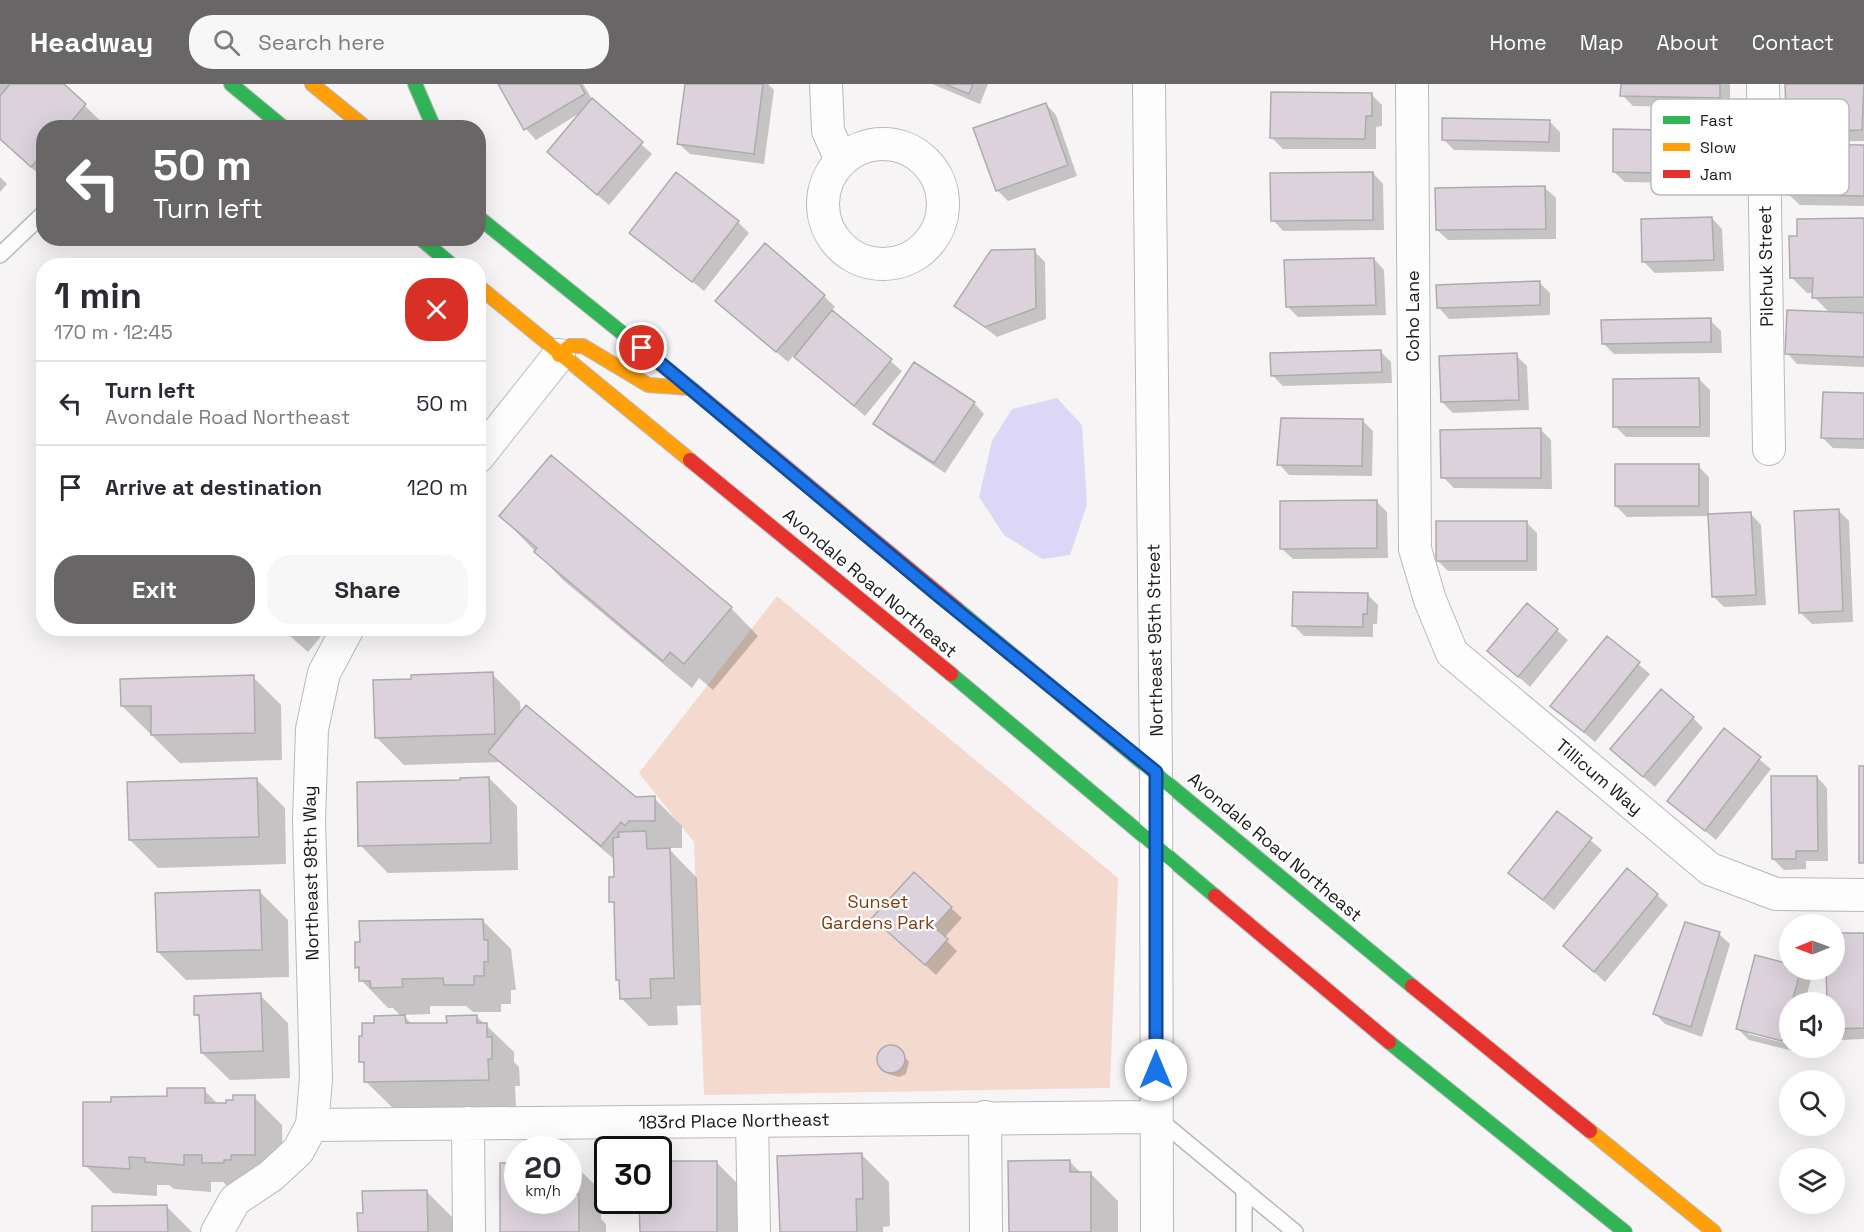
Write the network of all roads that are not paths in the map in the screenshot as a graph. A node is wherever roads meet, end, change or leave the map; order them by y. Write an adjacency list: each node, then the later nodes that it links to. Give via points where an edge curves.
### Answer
1 (231, 84): 9 (main road)
2 (312, 84): 10 (main road)
3 (415, 84): 11 (main road)
4 (826, 84): 12 (street, via 828,131)
5 (1149, 84): 26 (street, Northeast 95th Street)
6 (1412, 84): 24 (street, Coho Lane)
7 (1763, 84): 8 (street, Pilchuk Street)
8 (1763, 99)
9 (275, 120)
10 (356, 120)
11 (431, 120)
12 (841, 160)
13 (1765, 195): 23 (street, Pilchuk Street)
14 (36, 221): 17 (lane)
15 (486, 224): 21 (main road, Avondale Road Northeast)
16 (429, 246): 18 (main road)
17 (0, 255)
18 (444, 258)
19 (486, 293): 20 (main road, Avondale Road Northeast)
20 (559, 355): 21 (main road, via 570,346 583,346 648,385); 22 (street); 27 (main road, Avondale Road Northeast, via 842,581)
21 (690, 388): 26 (main road, Avondale Road Northeast)
22 (486, 447)
23 (1769, 449)
24 (1415, 549): 28 (street, Tillicum Way, via 1452,653 1710,869 1776,894)
25 (344, 636): 33 (street, Northeast 98th Way, via 324,673 312,729 309,821 316,1079)
26 (1156, 772): 27 (street, Northeast 95th Street); 43 (main road, Avondale Road Northeast)
27 (1157, 846): 30 (street, Northeast 95th Street); 42 (main road, Avondale Road Northeast, via 1442,1087)
28 (1864, 895)
29 (985, 1117): 30 (street, 183rd Place Northeast); 31 (street, 183rd Place Northeast); 38 (street)
30 (1156, 1117): 34 (lane); 39 (street, Northeast 95th Street)
31 (752, 1121): 32 (street, 183rd Place Northeast); 37 (street)
32 (468, 1124): 33 (street, 183rd Place Northeast); 36 (street)
33 (312, 1125): 35 (street, via 298,1151 272,1176 235,1200)
34 (1244, 1189): 40 (lane); 41 (lane)
35 (217, 1232)
36 (469, 1232)
37 (754, 1232)
38 (986, 1232)
39 (1157, 1232)
40 (1244, 1232)
41 (1295, 1232)
42 (1625, 1232)
43 (1714, 1232)

